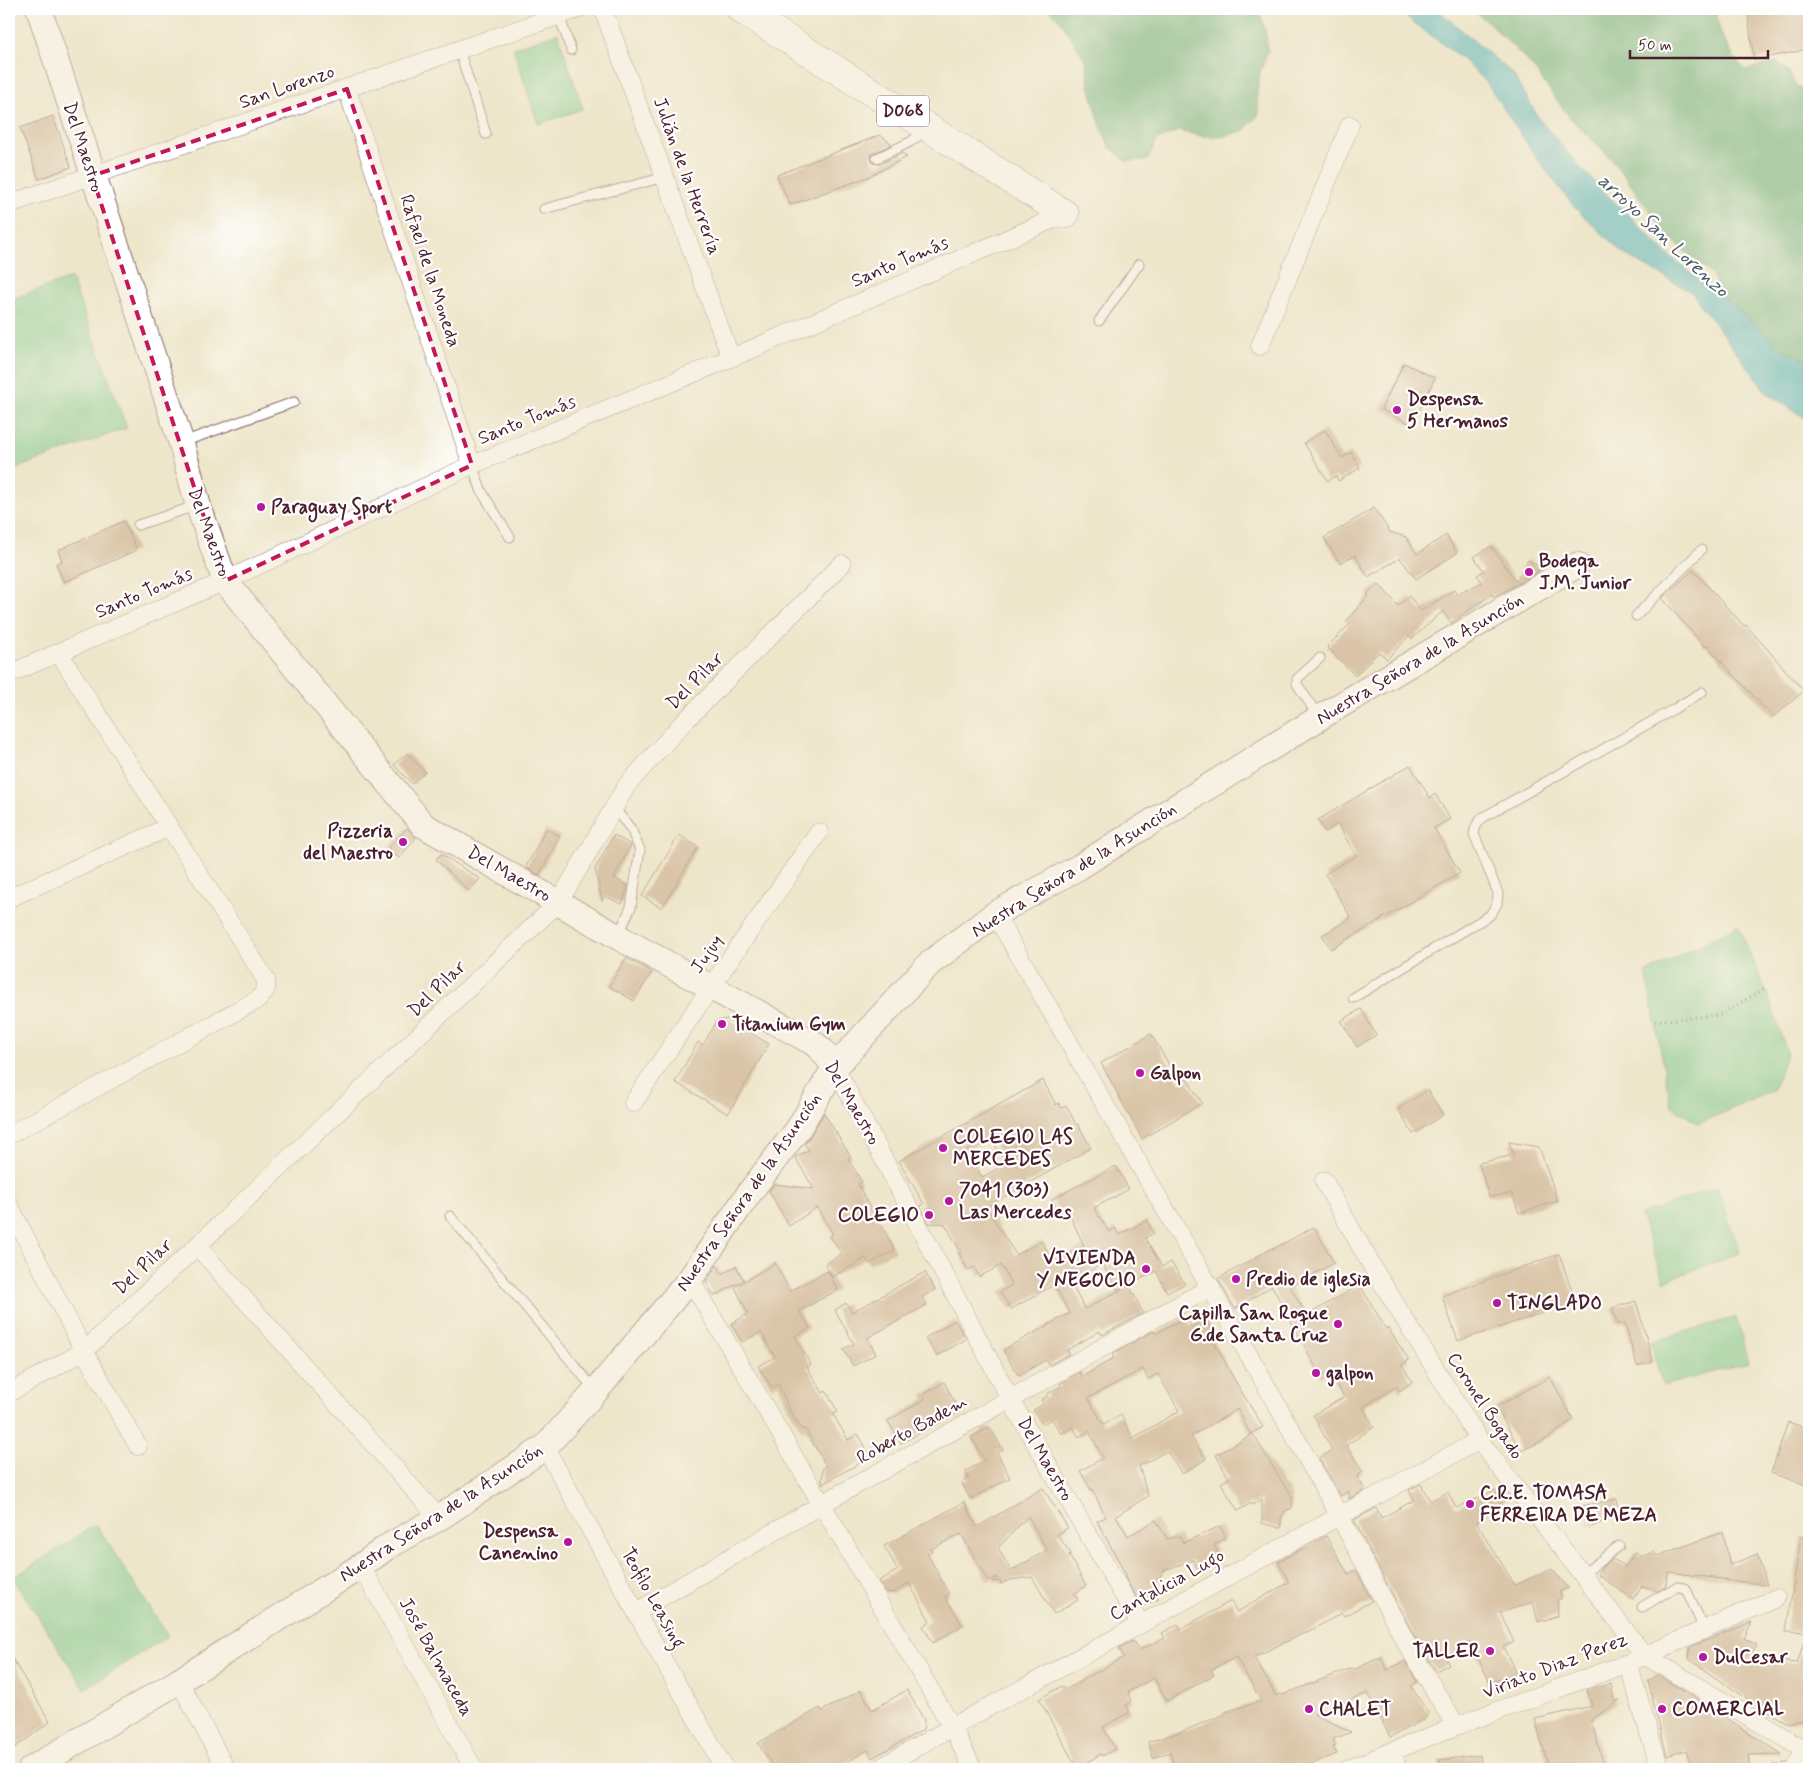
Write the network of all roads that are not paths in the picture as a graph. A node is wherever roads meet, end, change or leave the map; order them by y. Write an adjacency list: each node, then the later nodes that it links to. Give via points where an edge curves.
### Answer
1 (39, 9): 13 (street, Del Maestro)
2 (578, 9): 5 (street, San Lorenzo)
3 (603, 9): 14 (street, Julián de la Herrería)
4 (740, 9): 10 (main road, D068)
5 (560, 15): 6 (street, San Lorenzo); 7 (lane)
6 (459, 50): 8 (street, San Lorenzo); 11 (lane)
7 (571, 50)
8 (347, 90): 13 (street, San Lorenzo); 24 (street, Rafael de la Moneda)
9 (1350, 125): 20 (street)
10 (930, 128): 12 (lane); 17 (main road, D068)
11 (486, 134)
12 (877, 158)
13 (92, 176): 15 (street, San Lorenzo); 23 (street, Del Maestro)
14 (664, 177): 16 (lane); 21 (street, Julián de la Herrería)
15 (9, 204)
16 (544, 209)
17 (1065, 214): 21 (street, Santo Tomás)
18 (1138, 264): 19 (lane)
19 (1099, 321)
20 (1260, 346)
21 (731, 358): 24 (street, Santo Tomás)
22 (294, 402): 23 (lane)
23 (180, 442): 25 (street, Del Maestro)
24 (472, 465): 27 (lane, via 482,492); 31 (street, Santo Tomás)
25 (198, 505): 26 (lane); 31 (street, Del Maestro)
26 (138, 525)
27 (510, 537)
28 (1701, 550): 32 (lane)
29 (842, 564): 38 (street, Del Pilar, via 681,724 627,785)
30 (1577, 564): 37 (street, Nuestra Señora de la Asunción)
31 (225, 581): 33 (street, Santo Tomás); 42 (street, Del Maestro, via 423,825)
32 (1636, 616)
33 (59, 653): 35 (street, Santo Tomás); 39 (street)
34 (1320, 658): 37 (lane, via 1297,679)
35 (9, 674)
36 (1702, 692): 46 (lane, via 1482,818 1474,834 1498,893 1497,904 1490,916)
37 (1319, 718): 43 (street, Nuestra Señora de la Asunción, via 1079,867)
38 (614, 808): 42 (street, Del Pilar); 44 (lane, via 631,829 640,850 631,907)
39 (169, 827): 41 (street); 49 (street, via 266,980 266,990 259,999)
40 (819, 832): 45 (street, Jujuy)
41 (9, 898)
42 (559, 902): 44 (street, Del Maestro); 53 (street, Del Pilar)
43 (995, 914): 47 (street, Nuestra Señora de la Asunción, via 929,964); 55 (street)
44 (618, 937): 45 (street, Del Maestro)
45 (710, 988): 47 (street, Del Maestro, via 812,1042); 48 (street, Jujuy)
46 (1354, 998)
47 (835, 1067): 54 (street, Nuestra Señora de la Asunción, via 798,1129); 59 (street, Del Maestro)
48 (634, 1103)
49 (9, 1135)
50 (1324, 1181): 60 (street, Coronel Bogado)
51 (9, 1205): 56 (street)
52 (450, 1216): 57 (lane)
53 (198, 1246): 56 (street, Del Pilar); 65 (street)
54 (690, 1279): 57 (street, Nuestra Señora de la Asunción); 63 (street)
55 (1211, 1287): 59 (street, Roberto Badem); 64 (street)
56 (84, 1351): 58 (street, Del Pilar); 61 (street)
57 (596, 1391): 62 (street, Nuestra Señora de la Asunción)
58 (9, 1393)
59 (1010, 1399): 63 (street, Roberto Badem); 72 (street, Del Maestro)
60 (1478, 1440): 64 (street, Cantalicia Lugo); 68 (street, Coronel Bogado)
61 (138, 1446)
62 (545, 1447): 65 (street, Nuestra Señora de la Asunción); 71 (street, Teofilo Leasing)
63 (822, 1504): 71 (street, Roberto Badem); 78 (street)
64 (1339, 1515): 72 (street, Cantalicia Lugo); 77 (street, via 1408,1646)
65 (439, 1518): 67 (street, Nuestra Señora de la Asunción)
66 (1619, 1546): 68 (lane)
67 (361, 1566): 76 (street, Nuestra Señora de la Asunción); 83 (street, José Balmaceda)
68 (1582, 1575): 74 (street, Coronel Bogado)
69 (1776, 1598): 73 (street, Viriato Diaz Perez)
70 (1642, 1607): 73 (lane, via 1682,1586 1686,1588)
71 (636, 1612): 84 (street, Teofilo Leasing)
72 (1140, 1624): 78 (street, Cantalicia Lugo)
73 (1704, 1629): 74 (street, Viriato Diaz Perez)
74 (1644, 1655): 75 (street, Viriato Diaz Perez); 80 (street, Coronel Bogado)
75 (1628, 1663): 77 (street, Viriato Diaz Perez); 89 (street)
76 (178, 1681): 81 (street, Nuestra Señora de la Asunción); 82 (street)
77 (1456, 1726): 79 (street, Viriato Diaz Perez)
78 (952, 1727): 85 (street, Cantalicia Lugo); 86 (street)
79 (1393, 1751): 87 (street, Viriato Diaz Perez); 88 (street)
80 (1799, 1762)
81 (31, 1769)
82 (226, 1769)
83 (474, 1769)
84 (725, 1769)
85 (878, 1769)
86 (973, 1769)
87 (1348, 1769)
88 (1397, 1769)
89 (1660, 1769)

